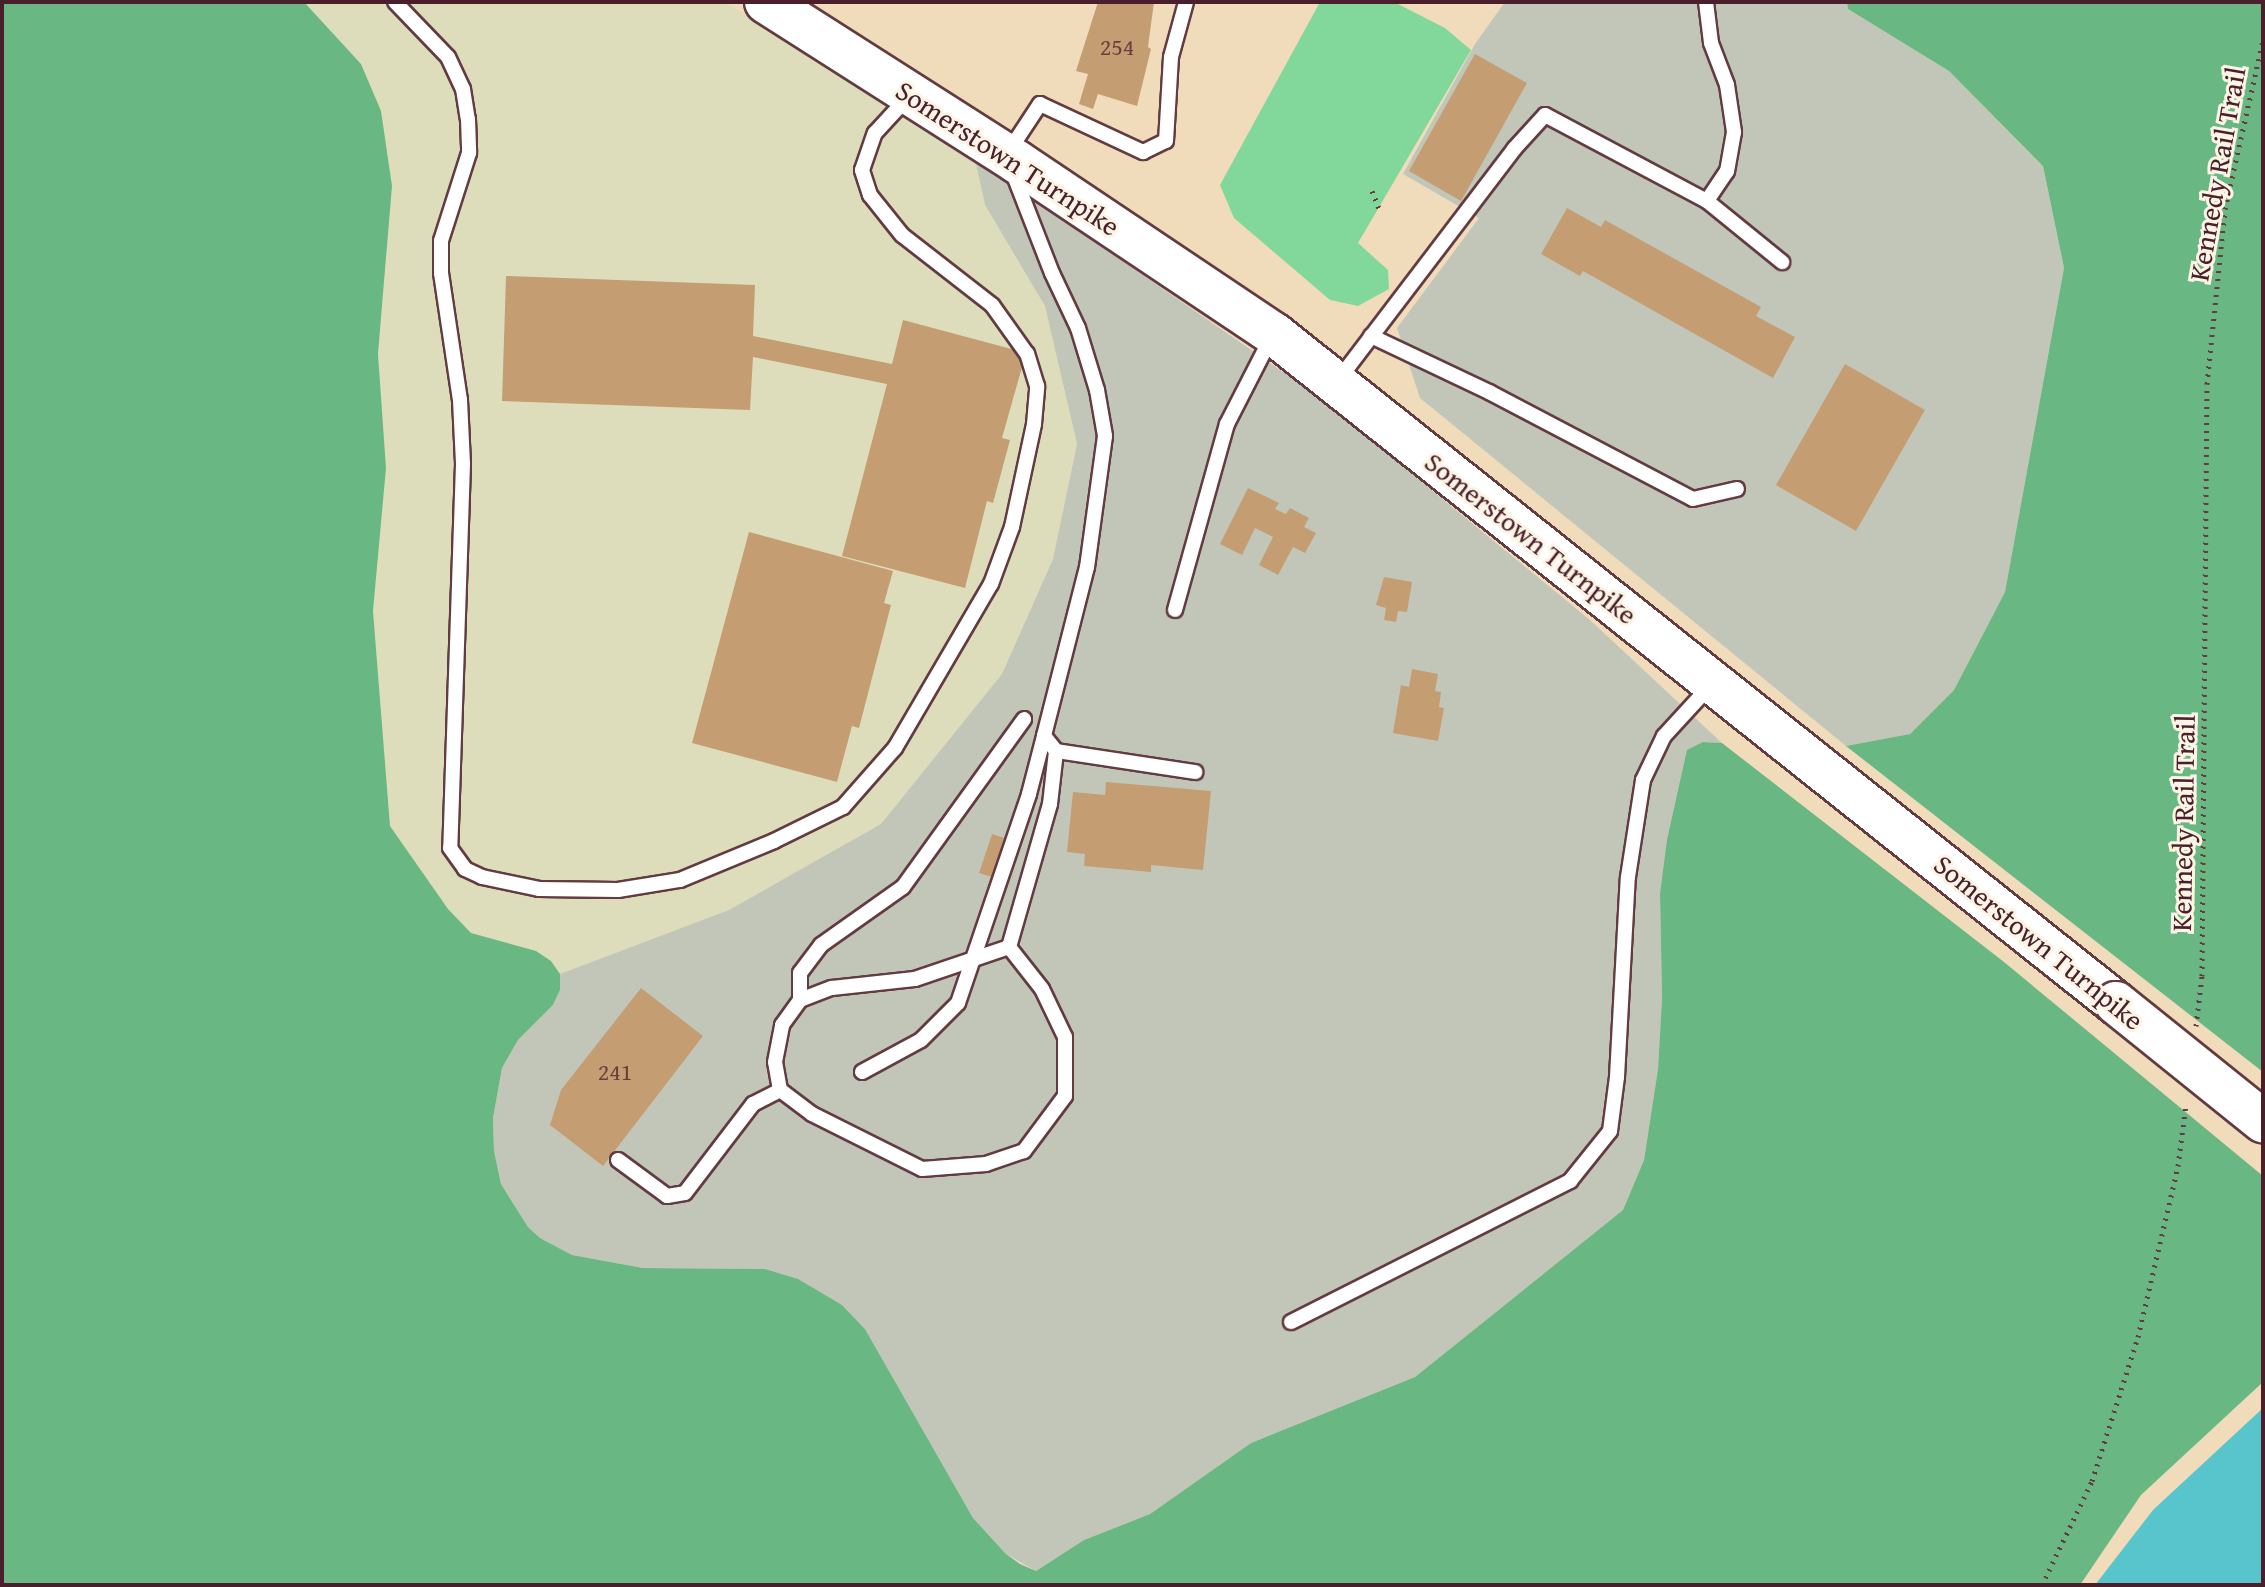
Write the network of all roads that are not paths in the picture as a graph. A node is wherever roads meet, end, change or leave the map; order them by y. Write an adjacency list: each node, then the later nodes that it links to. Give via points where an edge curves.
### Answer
1 (395, 2): 5 (lane, via 448,57 463,89 468,119 469,153 441,241 463,464 450,848 465,869 482,877 539,889 618,890 680,880 843,807 895,748 991,584 1012,527 1037,386 1027,354 992,305 902,235 870,195 862,170 875,133)
2 (766, 2): 5 (main road, Somerstown Turnpike, via 808,20)
3 (1186, 2): 6 (lane, via 1171,57 1166,141 1143,152 1040,104)
4 (1706, 2): 7 (lane, via 1734,132 1727,171)
5 (910, 95): 6 (main road, Somerstown Turnpike)
6 (1006, 156): 9 (main road, Somerstown Turnpike); 16 (lane, via 1078,328 1105,436 1087,567)
7 (1707, 201): 8 (lane); 10 (lane, via 1545,115)
8 (1782, 262)
9 (1274, 334): 11 (main road, Somerstown Turnpike); 13 (lane, via 1227,424)
10 (1371, 336): 11 (lane); 12 (lane, via 1693,499)
11 (1336, 383): 14 (main road, Somerstown Turnpike)
12 (1737, 489)
13 (1175, 610)
14 (1712, 682): 24 (main road, Somerstown Turnpike, bridge); 26 (lane, via 1664,736 1643,780 1628,877 1610,1131 1570,1181)
15 (1024, 719): 21 (lane, via 903,887 821,945 800,973)
16 (1044, 736): 17 (lane); 20 (lane)
17 (1056, 751): 18 (lane); 19 (lane, via 1050,804)
18 (1195, 772)
19 (1009, 947): 20 (lane); 23 (lane, via 1042,989 1065,1037 1065,1096 1024,1151 986,1164 922,1169 812,1114)
20 (973, 961): 21 (lane, via 915,979 832,988); 22 (lane, via 958,1003 921,1040)
21 (800, 1000): 23 (lane, via 782,1025 775,1062)
22 (862, 1072)
23 (780, 1090): 25 (lane, via 753,1104 685,1193 667,1196)
24 (2263, 1121)
25 (618, 1160)
26 (1291, 1322)

